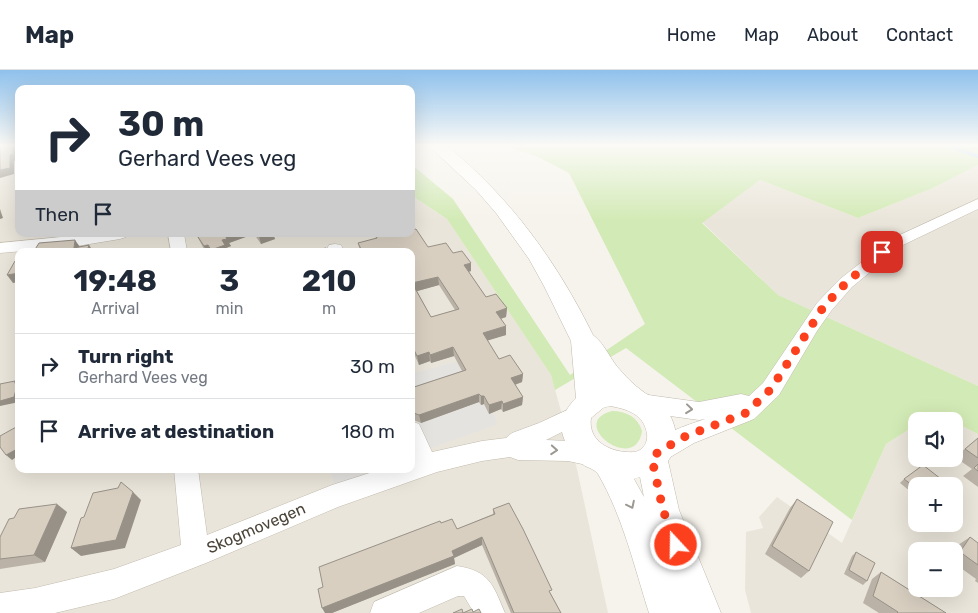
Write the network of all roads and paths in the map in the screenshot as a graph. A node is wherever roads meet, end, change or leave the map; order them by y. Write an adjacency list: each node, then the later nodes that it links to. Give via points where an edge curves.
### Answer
1 (464, 170): 5 (street, via 481,185 552,276)
2 (978, 203): 7 (street, via 897,242 853,276 824,306 771,389)
3 (98, 237): 4 (street)
4 (0, 248)
5 (583, 341): 6 (street, via 610,377); 8 (street, via 587,368)
6 (636, 401): 7 (street, one-way to 7, via 700,410 740,404); 8 (street, via 610,395); 11 (street, via 661,425 662,444)
7 (751, 406): 11 (street, via 746,413 686,436)
8 (584, 407): 10 (street, Skogmovegen, via 547,430); 12 (street, via 577,431 580,441)
9 (415, 441): 13 (street)
10 (512, 446): 12 (street, Skogmovegen, one-way to 12, via 518,450 559,450); 13 (street, Skogmovegen)
11 (655, 456): 12 (street, via 631,466); 22 (street, via 663,510)
12 (602, 460): 21 (street, one-way to 21, via 633,509)
13 (425, 465): 14 (street, Skogmovegen)
14 (415, 468)
15 (186, 473): 17 (street)
16 (402, 473): 17 (street, Skogmovegen, via 332,497)
17 (196, 554): 18 (street, Skogmovegen, via 114,584)
18 (0, 608)
19 (385, 613): 20 (street, via 456,581 472,583)
20 (490, 613)
21 (668, 613)
22 (702, 613)

